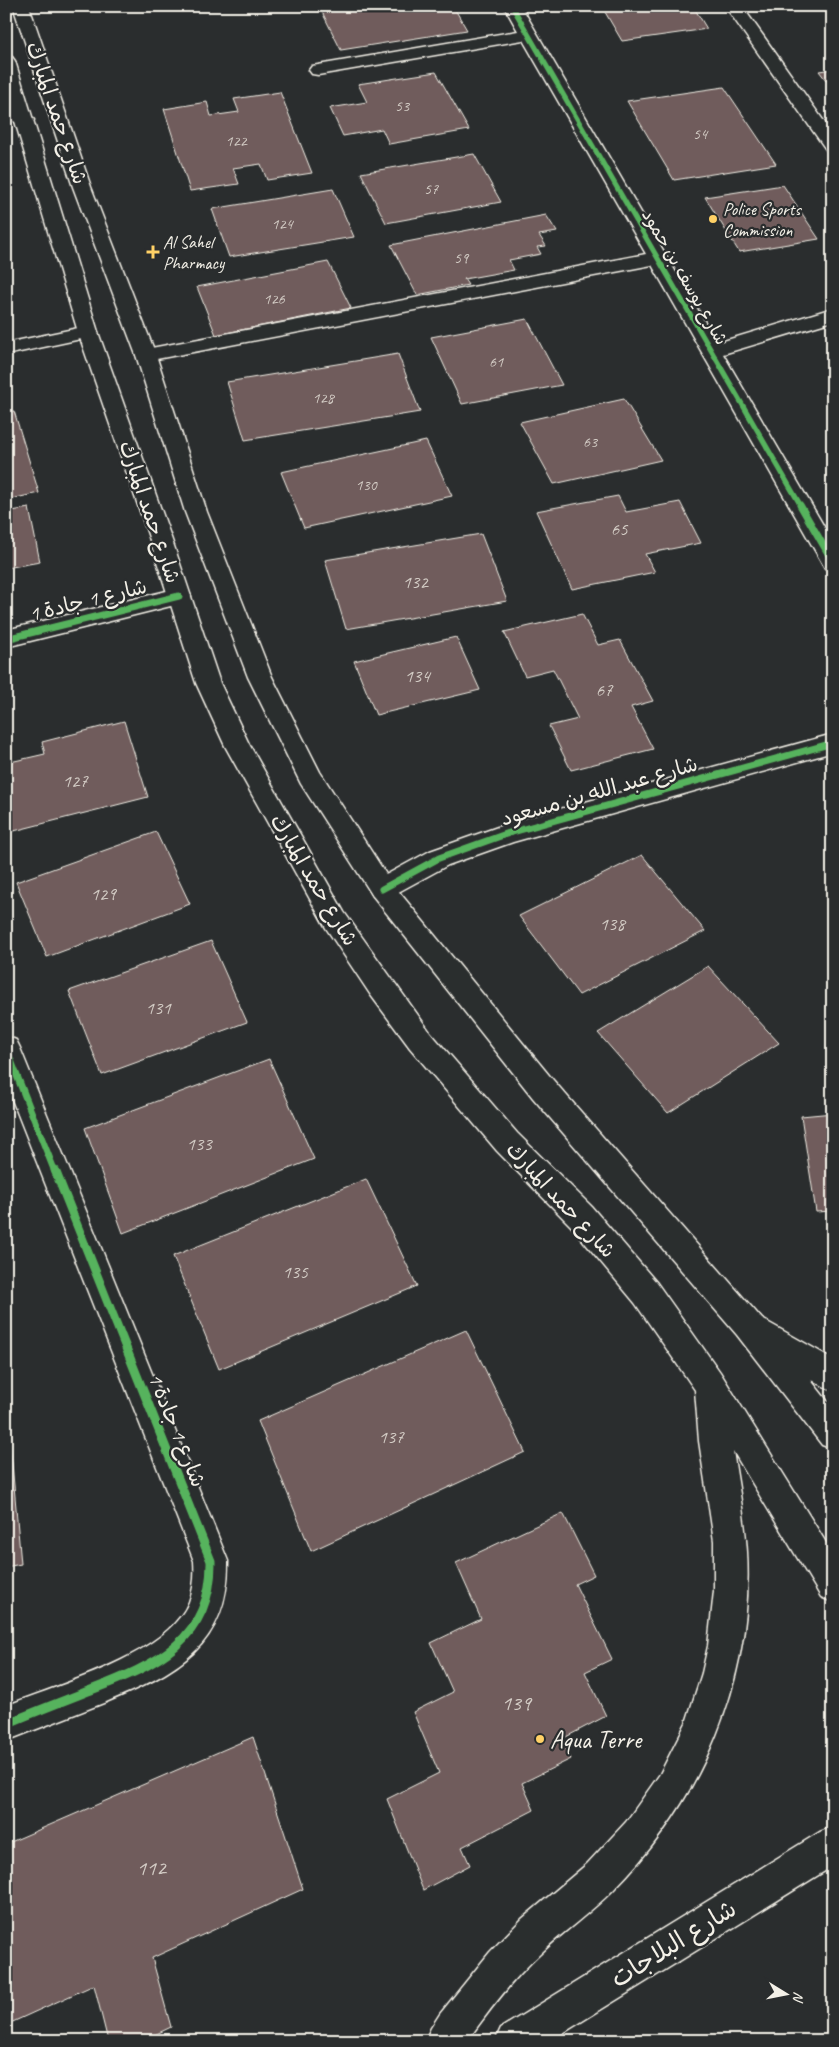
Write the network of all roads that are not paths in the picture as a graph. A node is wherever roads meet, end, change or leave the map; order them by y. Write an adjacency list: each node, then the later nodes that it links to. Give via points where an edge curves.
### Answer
1 (21, 6): 14 (main road, شارع حمد المبارك, via 82,187)
2 (512, 6): 4 (main road, شارع يوسف بن حمود)
3 (733, 6): 8 (main road)
4 (528, 34): 6 (main road); 9 (main road, شارع يوسف بن حمود)
5 (6, 62): 7 (main road, شارع حمد المبارك)
6 (318, 70)
7 (16, 115): 11 (main road, شارع حمد المبارك)
8 (833, 147)
9 (658, 258): 13 (main road, شارع يوسف بن حمود); 14 (main road)
10 (833, 314): 13 (main road)
11 (88, 332): 12 (main road); 16 (main road, شارع حمد المبارك)
12 (6, 349)
13 (711, 351): 15 (main road, شارع يوسف بن حمود)
14 (146, 355): 19 (main road, شارع حمد المبارك, via 196,512 260,677 310,777)
15 (833, 562)
16 (179, 596): 17 (main road, شارع 1 جادة 1); 23 (main road, شارع حمد المبارك, via 208,683 237,746 335,920 420,1040 507,1142 581,1216 646,1293)
17 (6, 639)
18 (833, 743): 19 (main road, شارع عبد الله بن مسعود, via 509,834 439,858)
19 (382, 889): 21 (main road, شارع حمد المبارك, via 543,1089)
20 (6, 1048): 26 (main road, شارع 1 جادة 1, via 211,1561 210,1587 202,1612 188,1635 168,1655 145,1668)
21 (748, 1325): 22 (main road); 24 (main road, شارع حمد المبارك)
22 (833, 1376)
23 (709, 1383): 25 (main road, شارع حمد المبارك); 28 (main road, via 731,1563 729,1615 722,1666 704,1720 680,1774 648,1824 609,1869 524,1942 489,1981)
24 (833, 1434)
25 (833, 1585)
26 (6, 1724)
27 (833, 1845): 29 (main road, شارع البلاجات)
28 (444, 2041)
29 (514, 2041)

